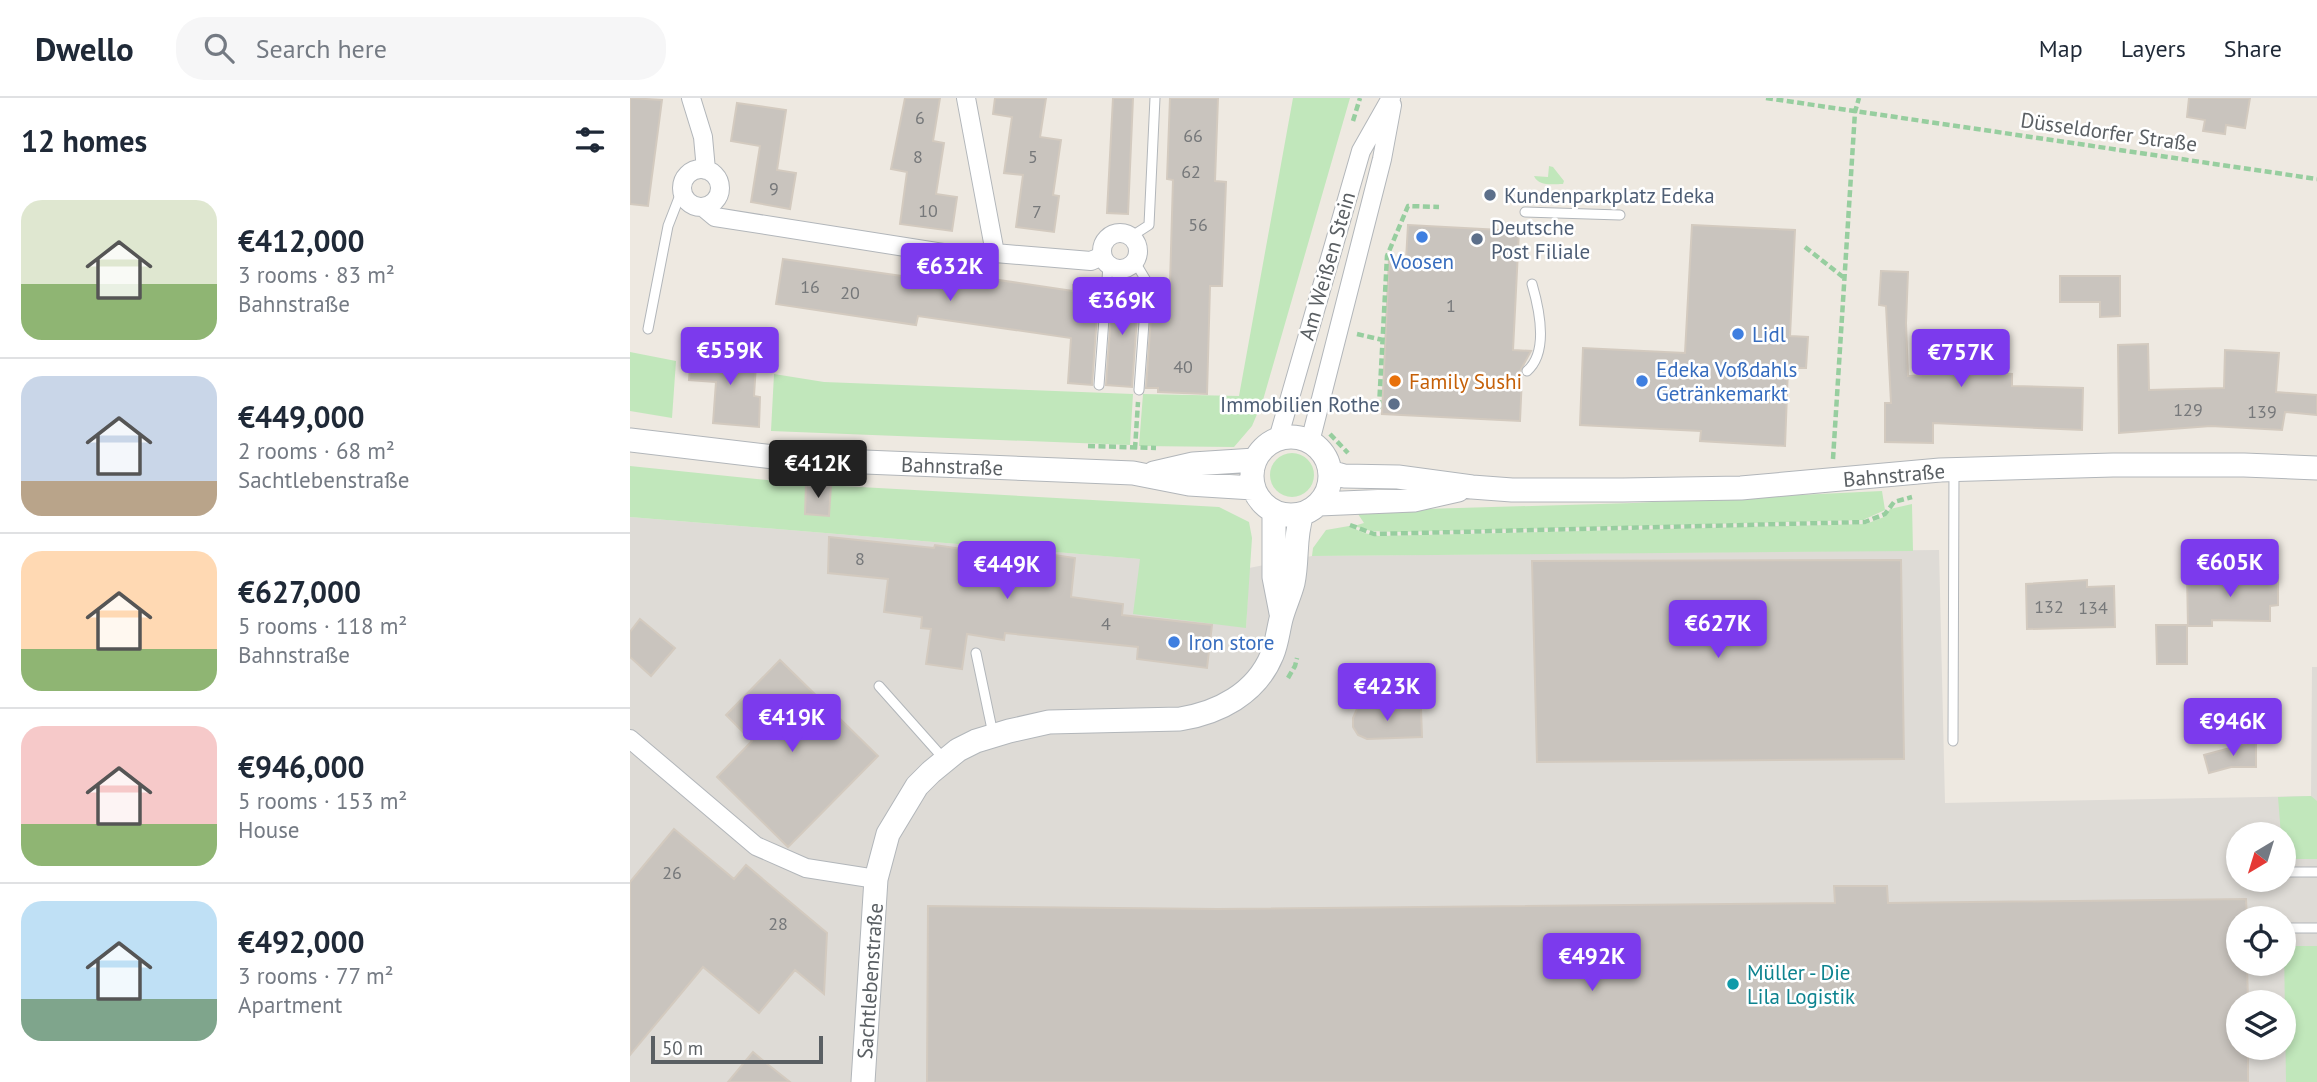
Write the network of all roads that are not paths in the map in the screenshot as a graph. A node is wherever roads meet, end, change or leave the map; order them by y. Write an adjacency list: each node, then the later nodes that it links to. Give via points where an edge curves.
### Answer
1 (691, 98): 5 (street, via 703,137)
2 (966, 98): 11 (street)
3 (1155, 98): 10 (lane, via 1149,225)
4 (1392, 98): 19 (street, Am Weißen Stein, via 1382,159); 20 (street, Am Weißen Stein, via 1361,151)
5 (706, 170): 6 (street, via 689,173); 7 (street, via 717,178 720,190 714,201)
6 (682, 190): 7 (street, via 687,201); 15 (lane, via 668,226)
7 (703, 206): 11 (street, via 715,217 981,259)
8 (1525, 212): 9 (lane)
9 (1620, 215)
10 (1132, 236): 12 (street, via 1109,235 1102,244); 13 (street, via 1138,248)
11 (995, 253): 12 (street)
12 (1105, 261): 13 (street, via 1122,270); 17 (lane)
13 (1135, 262): 18 (lane, via 1147,282)
14 (1532, 284): 16 (lane, via 1538,305 1539,344 1534,365)
15 (648, 329)
16 (1527, 371)
17 (1099, 385)
18 (1139, 390)
19 (1311, 434): 20 (street); 25 (street)
20 (1278, 439): 22 (street, via 1264,447)
21 (630, 440): 26 (street, Bahnstraße, via 791,459)
22 (1255, 460): 26 (street, Bahnstraße, via 1193,464); 28 (street)
23 (2317, 468): 24 (street, Bahnstraße, via 2113,465)
24 (1954, 470): 27 (street, Bahnstraße, via 1741,488); 36 (lane)
25 (1330, 472): 27 (street, Bahnstraße); 29 (street, via 1329,487)
26 (1141, 474): 28 (street, Bahnstraße, via 1189,484)
27 (1472, 487): 29 (street, Bahnstraße, via 1414,500)
28 (1253, 488): 30 (street)
29 (1310, 509): 30 (street, Bahnstraße, via 1287,515); 31 (street, Sachtlebenstraße, via 1297,529 1293,582)
30 (1273, 512): 31 (street, Sachtlebenstraße, via 1274,577)
31 (1282, 617): 34 (street, Sachtlebenstraße, via 1265,669 1237,698 1210,713 1180,719 1049,722)
32 (976, 653): 34 (lane)
33 (879, 686): 37 (lane)
34 (993, 736): 37 (street, Sachtlebenstraße)
35 (630, 739): 40 (street, Sachtlebenstraße, via 757,846 806,868)
36 (1953, 741)
37 (945, 760): 40 (street, Sachtlebenstraße, via 906,802 888,834)
38 (2296, 872): 39 (lane)
39 (2317, 872)
40 (876, 880): 43 (street, Sachtlebenstraße)
41 (2296, 928): 42 (lane)
42 (2317, 928)
43 (863, 1082)

